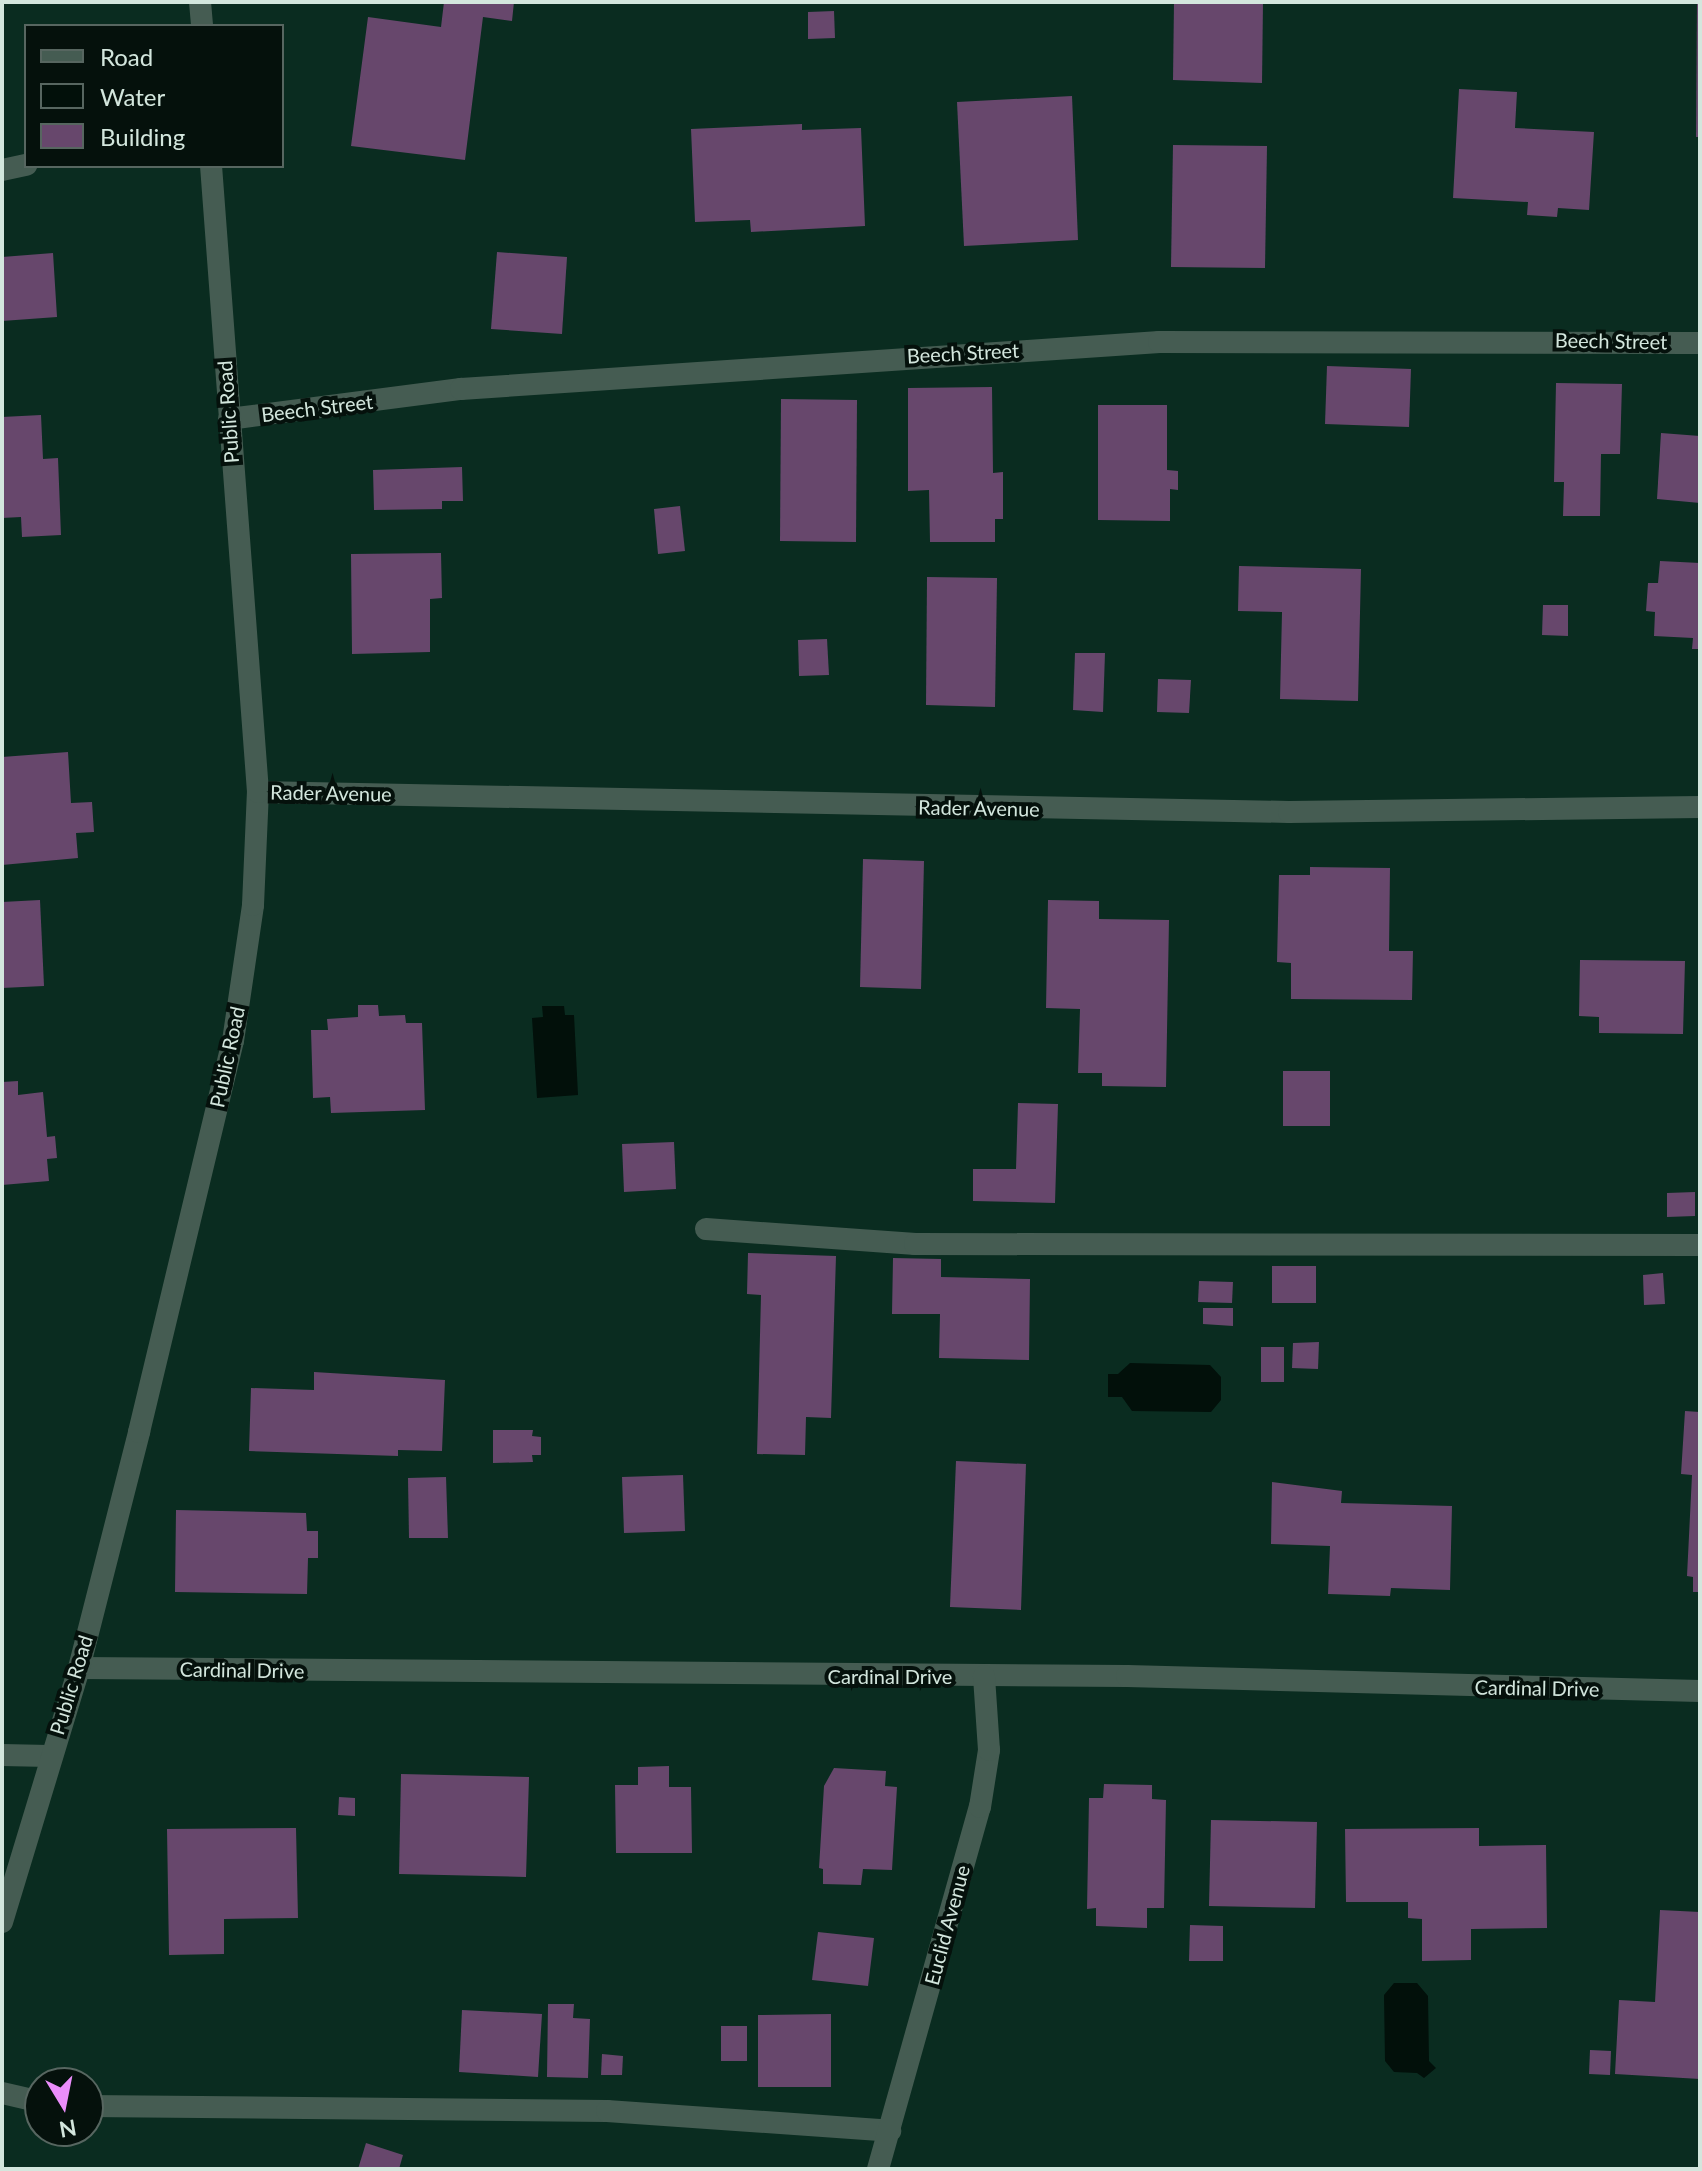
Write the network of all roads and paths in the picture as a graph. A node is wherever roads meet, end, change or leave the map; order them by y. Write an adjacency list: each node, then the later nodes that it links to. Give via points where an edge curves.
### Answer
1 (200, 2): 2 (street)
2 (202, 24)
3 (24, 165): 5 (street)
4 (211, 168): 7 (street, Public Road)
5 (2, 170)
6 (1700, 343): 7 (street, Beech Street, via 1159,342 461,389)
7 (229, 419): 8 (street, Public Road)
8 (258, 792): 9 (street, Rader Avenue, via 1289,812); 12 (street, Public Road, via 253,905 233,1041)
9 (1700, 807)
10 (706, 1229): 11 (street, via 915,1244)
11 (1700, 1245)
12 (79, 1668): 13 (street, Cardinal Drive); 16 (street, Public Road)
13 (984, 1676): 14 (street, Cardinal Drive); 21 (street, Euclid Avenue, via 989,1750 980,1807)
14 (1700, 1691)
15 (2, 1755): 16 (street)
16 (49, 1756): 17 (street, Public Road)
17 (2, 1922)
18 (2, 2093): 19 (street)
19 (24, 2098)
20 (104, 2106): 21 (street, via 607,2111)
21 (890, 2131): 22 (street, Euclid Avenue)
22 (878, 2169)

